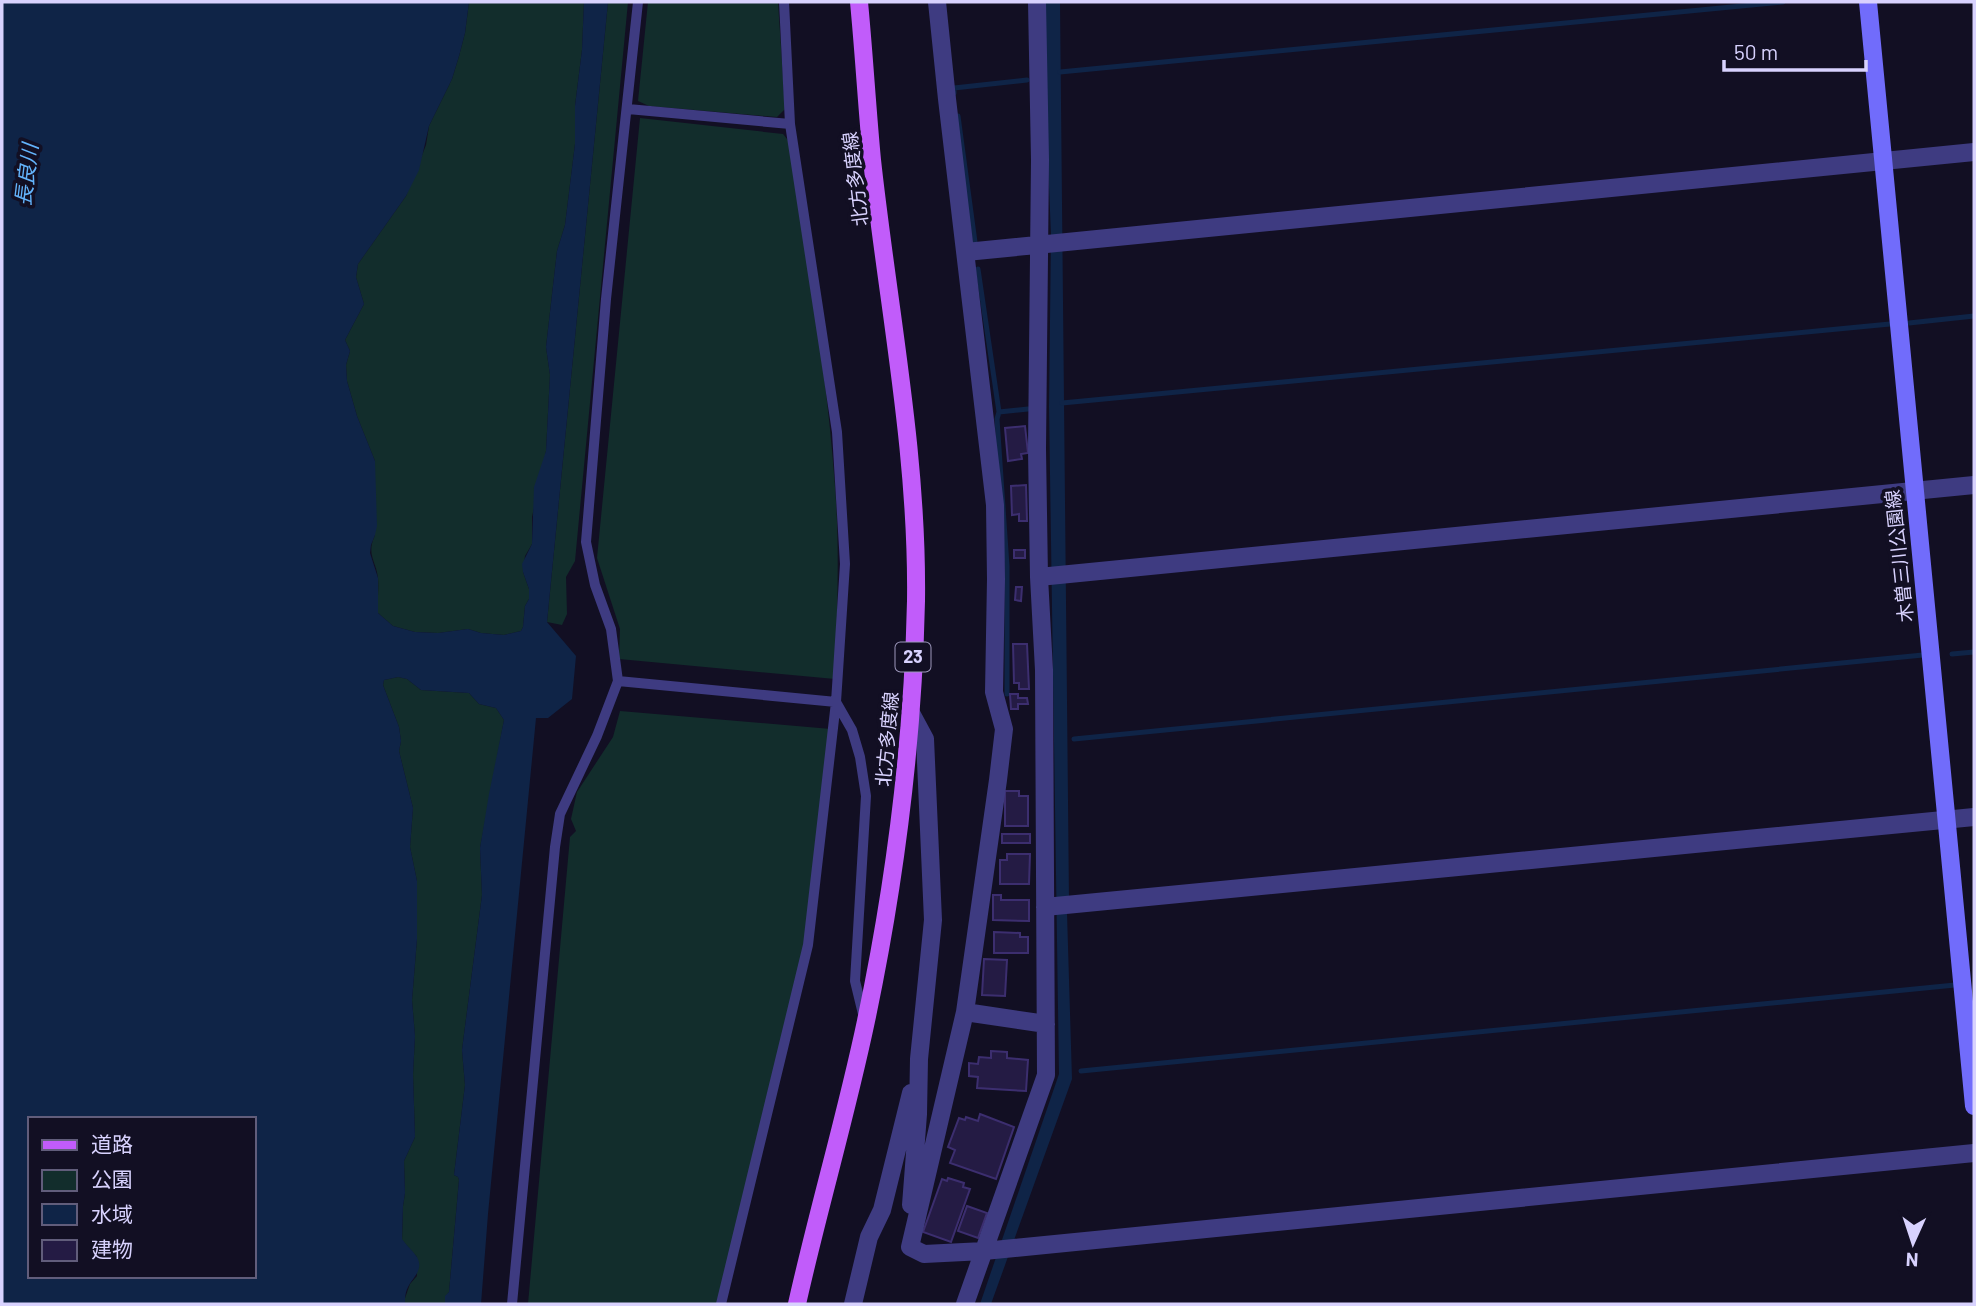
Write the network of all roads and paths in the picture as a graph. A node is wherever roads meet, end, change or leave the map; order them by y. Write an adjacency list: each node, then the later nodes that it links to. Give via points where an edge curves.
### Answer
1 (639, 2): 7 (lane)
2 (784, 2): 8 (lane)
3 (859, 2): 18 (main road, 北方多度線 / 23, via 873,160 910,459 916,600)
4 (937, 2): 12 (street)
5 (1037, 2): 11 (street)
6 (1868, 2): 10 (main road, 木曽三川公園線)
7 (628, 109): 8 (lane); 16 (lane, via 606,299 586,542 611,629)
8 (790, 124): 17 (lane, via 837,432 845,564)
9 (1974, 152): 10 (street)
10 (1884, 160): 11 (street); 14 (main road, 木曽三川公園線)
11 (1042, 244): 12 (street); 15 (street, via 1037,449)
12 (966, 252): 22 (street, via 995,505 994,692 1004,729)
13 (1974, 485): 14 (street)
14 (1914, 491): 15 (street); 20 (main road, 木曽三川公園線)
15 (1043, 576): 21 (street)
16 (618, 681): 17 (lane); 30 (lane, via 560,814)
17 (836, 702): 23 (lane, via 852,730 866,796 855,981); 31 (lane, via 808,945)
18 (911, 713): 23 (main road, 北方多度線 / 23, via 898,841); 25 (street, via 925,739 933,920)
19 (1974, 817): 20 (street)
20 (1946, 820): 21 (street); 26 (main road, 木曽三川公園線)
21 (1048, 907): 24 (street)
22 (965, 1012): 24 (street); 28 (street)
23 (866, 1024): 32 (main road, 北方多度線 / 23)
24 (1046, 1024): 29 (street, via 1046,1075)
25 (919, 1059): 28 (street); 33 (street, via 882,1210 869,1237)
26 (1974, 1107)
27 (1974, 1153): 29 (street)
28 (910, 1247): 29 (street, via 924,1254)
29 (989, 1250): 34 (street)
30 (512, 1304)
31 (721, 1304)
32 (797, 1304)
33 (853, 1304)
34 (965, 1304)

